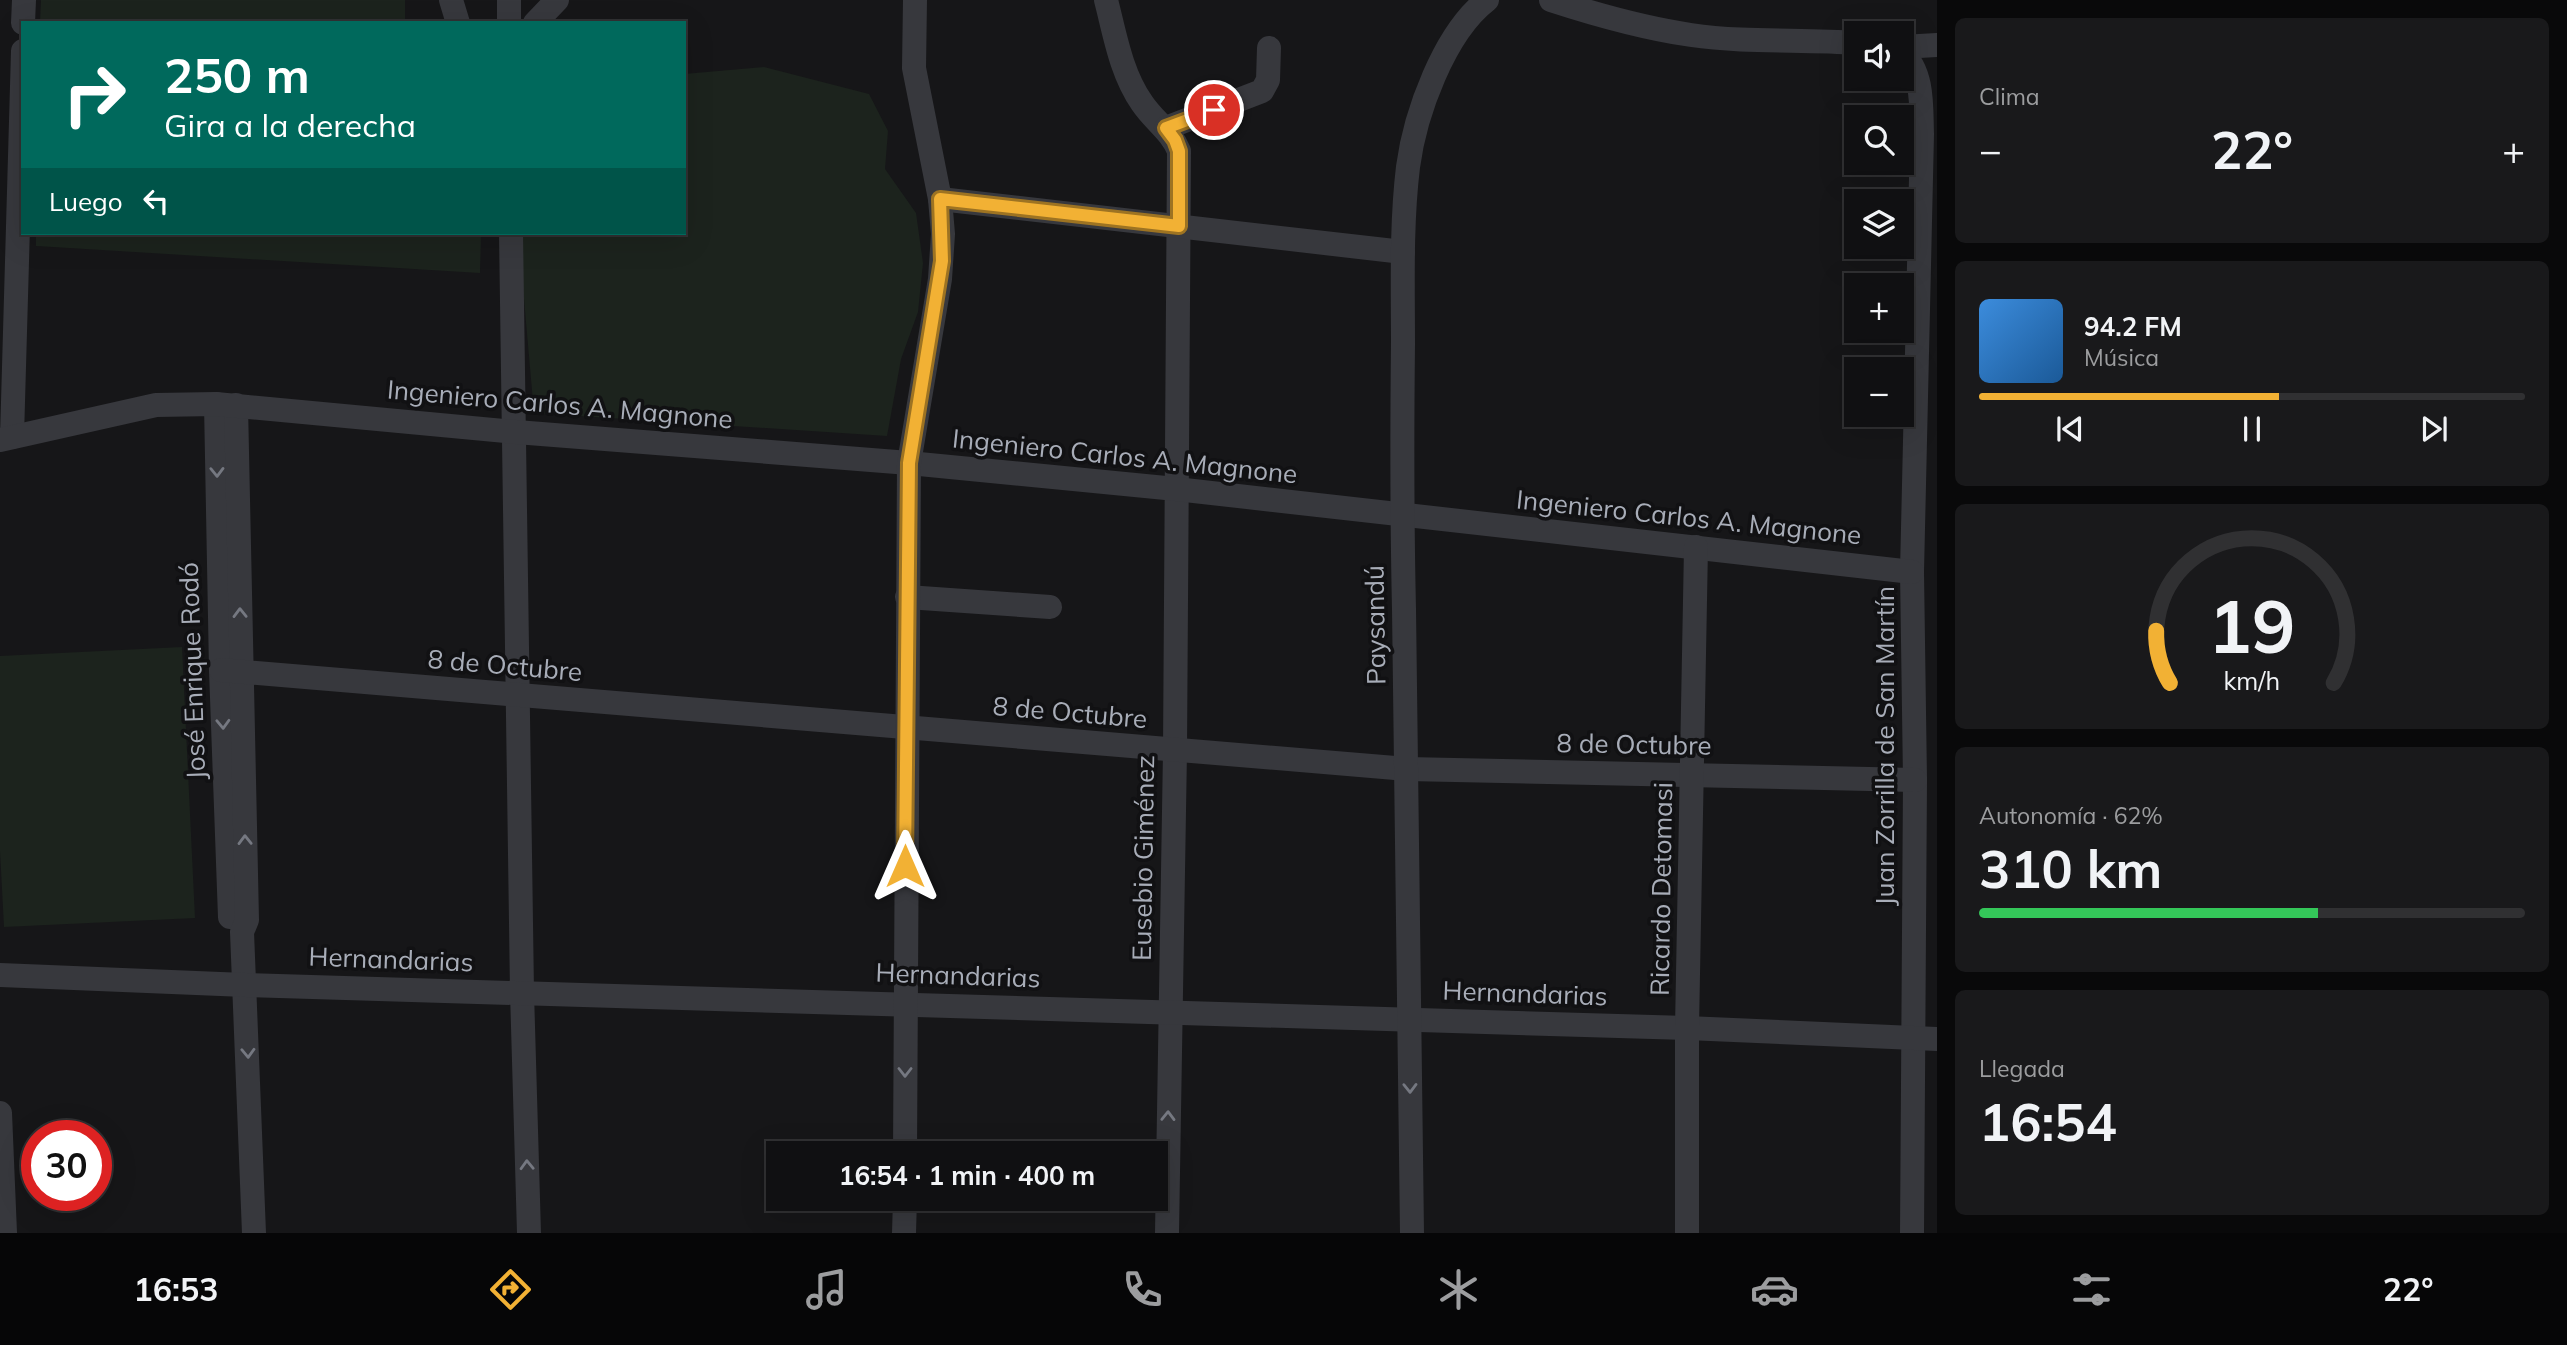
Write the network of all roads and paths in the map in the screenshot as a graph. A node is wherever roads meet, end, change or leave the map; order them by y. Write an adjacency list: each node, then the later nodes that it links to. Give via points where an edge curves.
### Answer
1 (24, 0): 10 (street)
2 (451, 0): 11 (street)
3 (509, 0): 12 (street)
4 (557, 0): 13 (street)
5 (915, 0): 25 (street, via 914,68)
6 (1106, 0): 23 (street, Eusebio Giménez, via 1132,86)
7 (1465, 0): 14 (street, Paysandú)
8 (1487, 0): 14 (street, Paysandú)
9 (1551, 0): 15 (street, via 1625,22 1693,35)
10 (23, 21)
11 (457, 21)
12 (509, 21)
13 (537, 21)
14 (1460, 27): 28 (street, Paysandú, via 1422,108 1413,139)
15 (1844, 43)
16 (1937, 45): 17 (street)
17 (1914, 46)
18 (1269, 48): 23 (street, via 1268,80 1262,92)
19 (0, 57): 20 (street)
20 (21, 57)
21 (1914, 69): 29 (street, Juan Zorrilla de San Martín, via 1921,99)
22 (21, 75): 24 (street)
23 (1166, 128): 26 (street, Eusebio Giménez, via 1179,151)
24 (10, 175): 30 (street)
25 (940, 199): 26 (street); 34 (street, via 941,270)
26 (1179, 226): 28 (street); 35 (street, Eusebio Giménez)
27 (511, 235): 32 (street)
28 (1403, 253): 36 (street, Paysandú)
29 (1927, 263): 38 (street, Juan Zorrilla de San Martín)
30 (8, 299): 33 (street)
31 (226, 405): 32 (street, Ingeniero Carlos A. Magnone); 33 (street, Ingeniero Carlos A. Magnone, via 156,405); 41 (street, José Enrique Rodó)
32 (516, 432): 34 (street, Ingeniero Carlos A. Magnone); 42 (street)
33 (6, 439)
34 (909, 463): 35 (street, Ingeniero Carlos A. Magnone); 39 (street)
35 (1176, 489): 36 (street, Ingeniero Carlos A. Magnone); 44 (street, Eusebio Giménez)
36 (1402, 515): 37 (street, Ingeniero Carlos A. Magnone); 45 (street, Paysandú)
37 (1696, 547): 38 (street, Ingeniero Carlos A. Magnone); 46 (street, Ricardo Detomasi)
38 (1912, 572): 47 (street, Juan Zorrilla de San Martín)
39 (907, 597): 40 (street); 43 (street)
40 (1050, 607)
41 (231, 671): 42 (street, 8 de Octubre); 49 (street, José Enrique Rodó, via 230,920 242,932)
42 (519, 696): 43 (street, 8 de Octubre); 50 (street)
43 (906, 728): 44 (street, 8 de Octubre); 51 (street)
44 (1174, 751): 45 (street, 8 de Octubre); 52 (street, Eusebio Giménez)
45 (1407, 769): 46 (street, 8 de Octubre); 53 (street, Paysandú)
46 (1694, 775): 47 (street, 8 de Octubre); 54 (street, Ricardo Detomasi)
47 (1915, 780): 55 (street, Juan Zorrilla de San Martín)
48 (0, 975): 49 (street, Hernandarias)
49 (245, 985): 50 (street, Hernandarias); 60 (street, José Enrique Rodó, one-way to 60)
50 (522, 992): 51 (street, Hernandarias); 61 (street, one-way to 50)
51 (905, 1003): 52 (street, Hernandarias); 57 (street, one-way to 57)
52 (1169, 1012): 53 (street, Hernandarias); 63 (street, Eusebio Giménez, one-way to 52)
53 (1409, 1019): 54 (street, Hernandarias); 64 (street, Paysandú, one-way to 64)
54 (1687, 1028): 55 (street, Hernandarias); 65 (street, Ricardo Detomasi)
55 (1926, 1039): 66 (street, Juan Zorrilla de San Martín)
56 (0, 1113): 59 (street)
57 (905, 1141)
58 (905, 1211): 62 (street)
59 (5, 1233)
60 (254, 1233)
61 (529, 1233)
62 (904, 1233)
63 (1167, 1233)
64 (1412, 1233)
65 (1687, 1233)
66 (1912, 1233)

